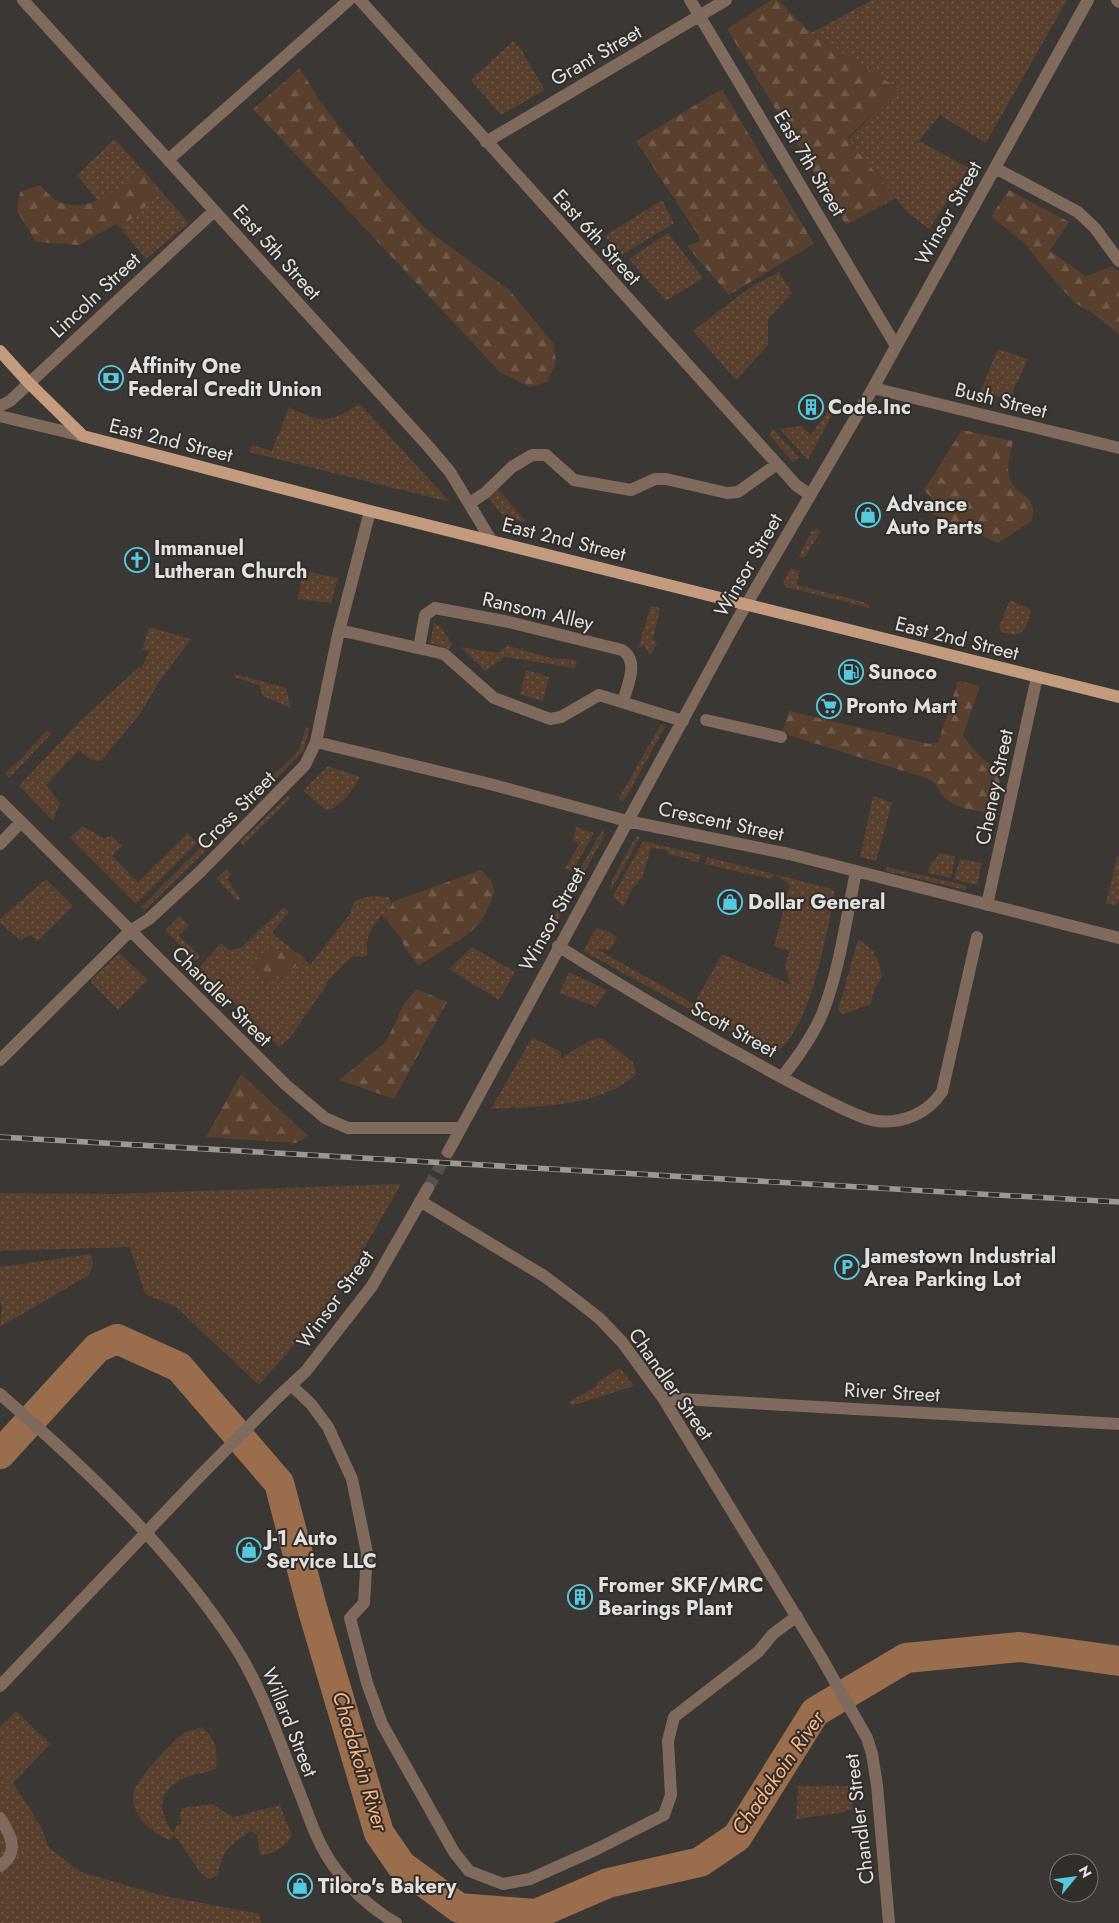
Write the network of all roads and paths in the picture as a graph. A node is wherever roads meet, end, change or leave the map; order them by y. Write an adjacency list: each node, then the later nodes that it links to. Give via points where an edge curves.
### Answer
1 (23, 0): 9 (street, East 5th Street)
2 (349, 0): 9 (street)
3 (360, 0): 8 (street, East 6th Street)
4 (690, 0): 7 (street, East 7th Street)
5 (726, 0): 7 (street, Grant Street)
6 (1088, 0): 10 (street, Winsor Street)
7 (700, 16): 8 (street, Grant Street); 13 (street, East 7th Street)
8 (486, 142): 21 (street, East 6th Street)
9 (168, 160): 11 (street, East 5th Street)
10 (995, 168): 12 (street, via 1078,212 1095,228); 13 (street, Winsor Street)
11 (214, 211): 15 (street, Lincoln Street); 23 (street, East 5th Street, via 428,446)
12 (1119, 261)
13 (896, 346): 16 (street, Winsor Street)
14 (0, 351): 15 (main road)
15 (28, 382): 17 (street, Lincoln Street, via 10,401); 19 (main road)
16 (873, 388): 20 (street, Bush Street); 22 (street, Winsor Street)
17 (0, 406)
18 (0, 416): 19 (street, East 2nd Street)
19 (83, 436): 24 (main road, East 2nd Street)
20 (1119, 448)
21 (777, 464): 22 (street, East 6th Street); 23 (street, via 738,492 727,493 666,479 655,479 631,490 574,480 546,455 532,455 512,467)
22 (810, 494): 26 (street, Winsor Street)
23 (470, 503): 25 (street, East 5th Street)
24 (370, 511): 25 (main road, East 2nd Street); 27 (street, Cross Street)
25 (491, 540): 26 (main road, East 2nd Street)
26 (746, 605): 29 (main road, East 2nd Street); 33 (street, Winsor Street)
27 (339, 630): 28 (street); 35 (street, Cross Street)
28 (419, 648): 31 (street, via 448,656 499,702 550,719 561,717 599,695); 31 (street, Ransom Alley, via 425,615 435,608 510,622 622,650 632,669)
29 (1038, 677): 30 (main road, East 2nd Street); 41 (street, Cheney Street)
30 (1119, 697)
31 (623, 702): 33 (street)
32 (706, 720): 34 (street)
33 (683, 721): 37 (street, Winsor Street)
34 (782, 738)
35 (316, 742): 37 (street, Crescent Street); 42 (street, Cross Street, via 298,774 201,871 149,919)
36 (0, 801): 38 (street, Chandler Street)
37 (627, 821): 40 (street, Crescent Street, via 789,854); 45 (street, Winsor Street)
38 (21, 822): 39 (street); 42 (street, Chandler Street)
39 (0, 844)
40 (856, 872): 41 (street, Crescent Street); 47 (street, via 823,1011 805,1048)
41 (987, 905): 44 (street, Crescent Street)
42 (130, 931): 46 (street, Cross Street); 48 (street, Chandler Street, via 286,1085 325,1118 348,1128)
43 (977, 936): 47 (street, Scott Street, via 942,1092 934,1104 900,1120 876,1121 827,1101)
44 (1119, 938)
45 (558, 946): 47 (street, Scott Street, via 632,993); 48 (street, Winsor Street)
46 (0, 1060)
47 (782, 1077)
48 (459, 1128): 49 (street, Winsor Street)
49 (448, 1152)
50 (428, 1188): 51 (street, Winsor Street)
51 (420, 1201): 52 (street, Winsor Street, via 372,1286 306,1371); 54 (street, Chandler Street, via 544,1276 584,1306 622,1342)
52 (291, 1385): 56 (street, Winsor Street); 57 (street, via 328,1427 352,1479 367,1553 364,1603 350,1618 382,1724 454,1852 470,1871 503,1884 530,1879 664,1814 671,1795 668,1741 674,1717 758,1652 773,1634)
53 (0, 1394): 56 (street, Willard Street, via 60,1446)
54 (663, 1398): 55 (street, River Street); 57 (street, Chandler Street)
55 (1119, 1424)
56 (147, 1533): 58 (street, Winsor Street); 61 (street, Willard Street, via 198,1595 245,1663 308,1816 334,1867 349,1886)
57 (797, 1616): 62 (street, Chandler Street, via 854,1714 872,1754)
58 (0, 1686)
59 (0, 1818): 60 (street, via 11,1835 13,1848)
60 (0, 1866)
61 (396, 1923)
62 (889, 1923)

